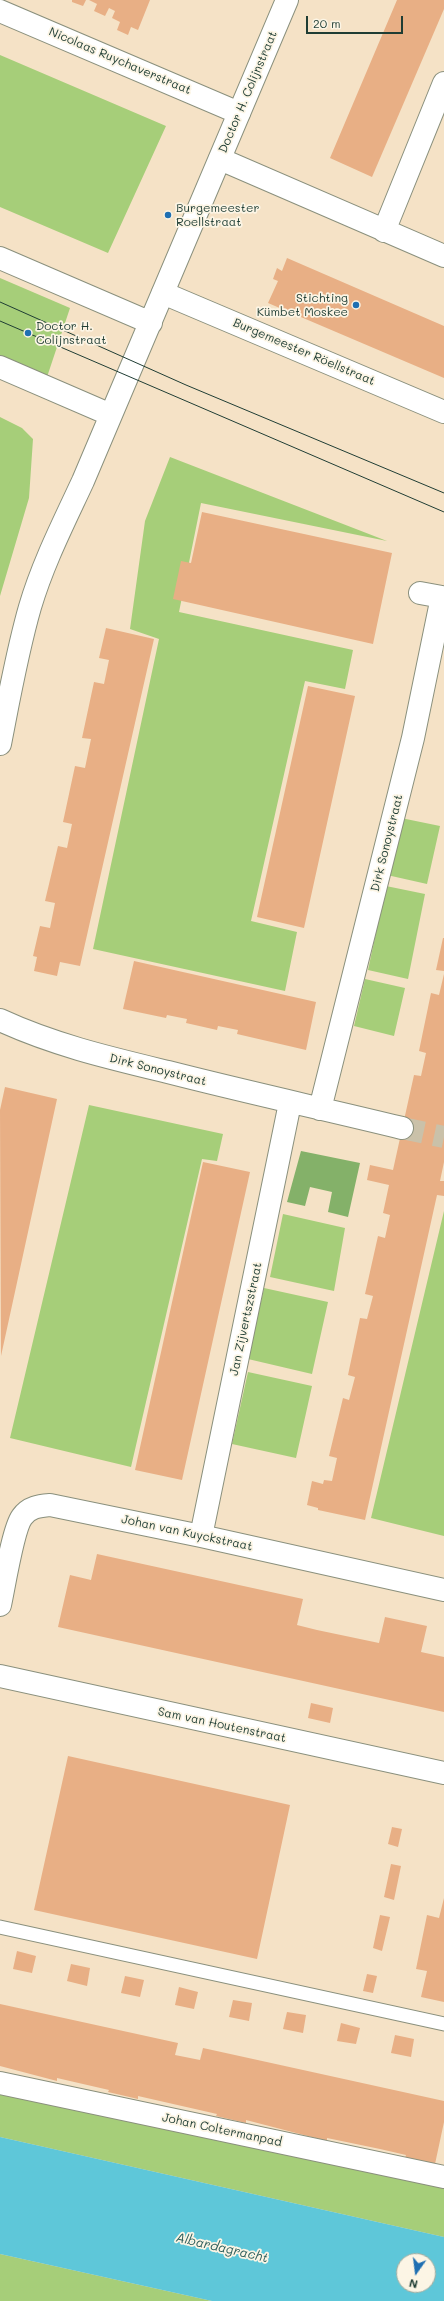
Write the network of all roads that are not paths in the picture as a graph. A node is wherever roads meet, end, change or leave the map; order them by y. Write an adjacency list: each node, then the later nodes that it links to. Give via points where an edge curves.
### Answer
1 (287, 0): 4 (street, Doctor H. Colijnstraat)
2 (0, 11): 4 (street, Nicolaas Ruychaverstraat)
3 (444, 83): 6 (street)
4 (239, 113): 5 (street, Doctor H. Colijnstraat)
5 (220, 159): 6 (street); 9 (street, Doctor H. Colijnstraat)
6 (384, 231): 7 (street)
7 (444, 256)
8 (0, 258): 10 (street)
9 (163, 293): 10 (street, Doctor H. Colijnstraat); 12 (street, Burgemeester Röellstraat)
10 (151, 323): 13 (street, Doctor H. Colijnstraat)
11 (0, 367): 13 (street)
12 (444, 412)
13 (111, 415): 15 (street, Doctor H. Colijnstraat, via 48,556 30,607 17,655)
14 (420, 593): 18 (street, Dirk Sonoystraat, via 442,597 413,738)
15 (0, 744)
16 (0, 1020): 17 (street, Dirk Sonoystraat, via 27,1033 70,1048)
17 (290, 1103): 18 (street, Dirk Sonoystraat); 20 (street, Jan Zijvertszstraat)
18 (320, 1109): 19 (street, Dirk Sonoystraat)
19 (402, 1128)
20 (201, 1536): 21 (street, Johan van Kuyckstraat); 22 (street, Johan van Kuyckstraat, via 50,1504 34,1507 22,1517 12,1548)
21 (444, 1590)
22 (0, 1605)
23 (0, 1676): 24 (street, Sam van Houtenstraat)
24 (444, 1773)
25 (0, 1927): 26 (lane)
26 (444, 2024)
27 (0, 2083): 28 (street, Johan Coltermanpad)
28 (444, 2177)

